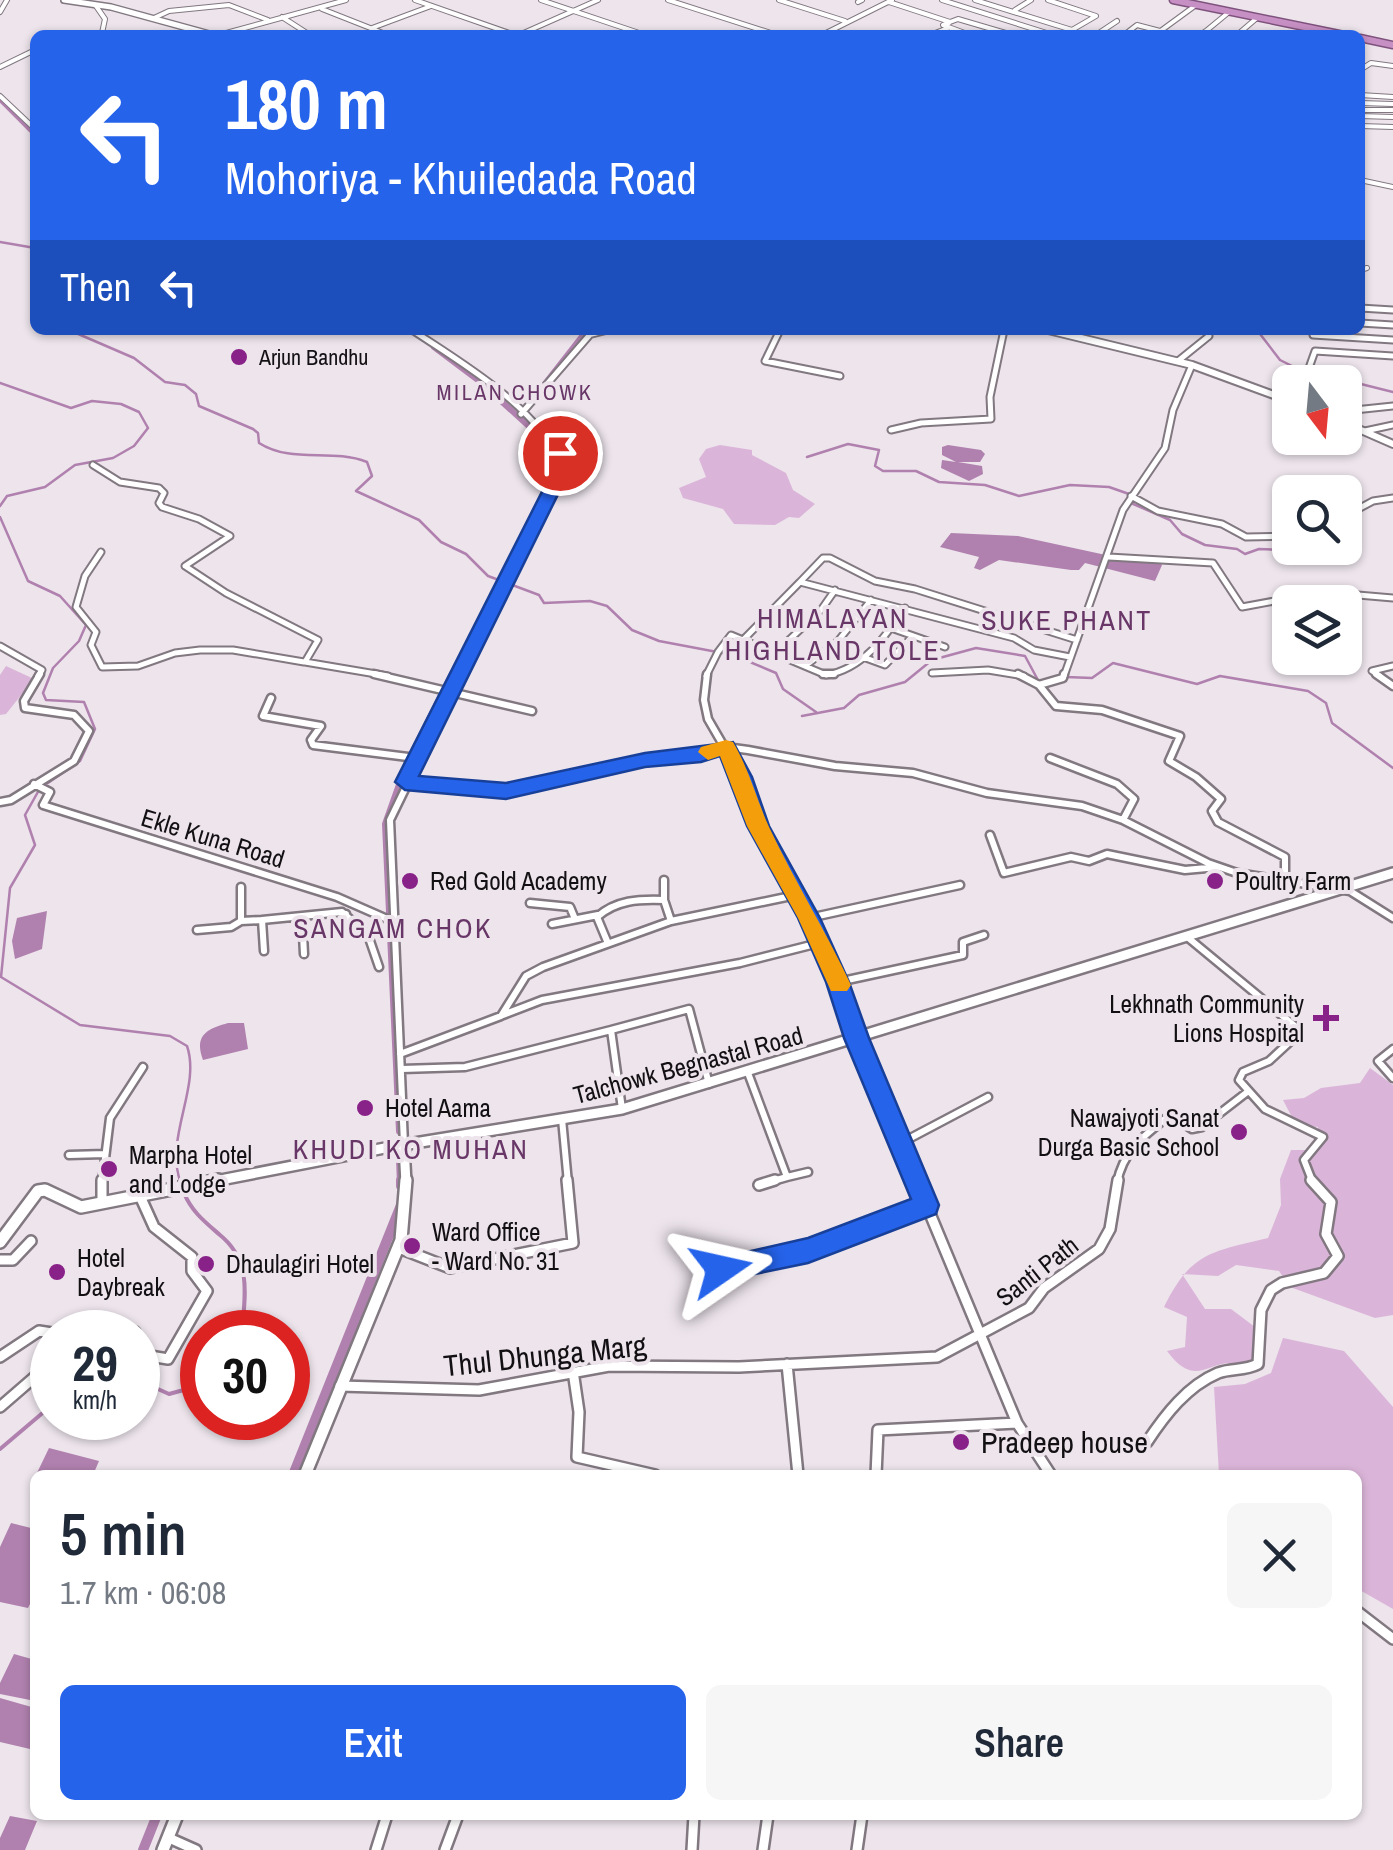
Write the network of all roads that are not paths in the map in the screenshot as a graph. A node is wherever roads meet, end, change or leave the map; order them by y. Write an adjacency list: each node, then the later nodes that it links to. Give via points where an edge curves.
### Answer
1 (7, 0): 26 (street)
2 (64, 0): 19 (main road)
3 (346, 0): 22 (street)
4 (415, 0): 20 (street)
5 (541, 0): 25 (street)
6 (598, 0): 25 (street)
7 (668, 0): 47 (street)
8 (779, 0): 34 (street)
9 (878, 0): 17 (street)
10 (942, 0): 37 (street)
11 (975, 0): 21 (street)
12 (1005, 0): 21 (street)
13 (1031, 0): 23 (street)
14 (1048, 0): 16 (street)
15 (1172, 0): 18 (highway)
16 (1056, 3): 24 (street); 28 (street)
17 (885, 4): 34 (street); 36 (street)
18 (1196, 5): 27 (highway); 58 (street)
19 (96, 6): 30 (main road); 39 (street, via 105,19)
20 (432, 6): 38 (street); 44 (street)
21 (996, 6): 23 (street)
22 (320, 8): 31 (street); 38 (street)
23 (1014, 10): 28 (street)
24 (1076, 10): 35 (street); 54 (street, via 1096,16)
25 (571, 11): 45 (street); 46 (street)
26 (0, 12)
27 (1229, 12): 29 (highway); 59 (street)
28 (1035, 16): 35 (street)
29 (1258, 17): 60 (street); 61 (highway)
30 (154, 18): 33 (street, via 229,5); 40 (main road)
31 (282, 18): 33 (street); 42 (street)
32 (1117, 20): 55 (street)
33 (269, 21): 41 (street)
34 (846, 22): 48 (street)
35 (1055, 23): 54 (street)
36 (949, 25): 49 (street); 50 (street); 51 (street, via 958,18)
37 (1028, 26): 52 (street); 53 (street)
38 (371, 28): 43 (street)
39 (103, 30)
40 (188, 30)
41 (235, 30)
42 (302, 30)
43 (375, 30)
44 (502, 30)
45 (528, 30)
46 (630, 30)
47 (761, 30)
48 (831, 30)
49 (940, 30)
50 (960, 30)
51 (994, 30)
52 (1020, 30)
53 (1039, 30)
54 (1072, 30)
55 (1103, 30)
56 (1130, 30): 57 (street)
57 (1157, 30)
58 (1162, 30)
59 (1207, 30)
60 (1243, 30)
61 (1309, 30)
62 (1365, 39): 63 (highway)
63 (1393, 45)
64 (30, 52): 66 (street)
65 (1393, 66): 67 (street)
66 (0, 67)
67 (1365, 67)
68 (0, 96): 75 (street)
69 (1365, 96): 71 (street)
70 (1365, 102): 71 (street)
71 (1393, 104): 72 (street)
72 (1365, 112)
73 (1365, 114): 74 (street)
74 (1393, 117)
75 (30, 124)
76 (1365, 126): 77 (street)
77 (1393, 127)
78 (1365, 181): 79 (street)
79 (1393, 187)
80 (1368, 268): 81 (street)
81 (1365, 269)
82 (1365, 308): 83 (street)
83 (1393, 310)
84 (1365, 323): 85 (street)
85 (1393, 325)
86 (420, 335): 104 (street, via 471,367)
87 (590, 335): 104 (street)
88 (778, 335): 100 (street, via 765,362)
89 (1003, 335): 106 (street, via 991,419)
90 (1069, 335): 97 (main road)
91 (1209, 335): 97 (street)
92 (1312, 335): 95 (street)
93 (1335, 335): 94 (street)
94 (1393, 340)
95 (1315, 350): 96 (street); 99 (street)
96 (1393, 356)
97 (1178, 361): 98 (main road)
98 (1192, 365): 101 (main road); 111 (street, via 1166,448)
99 (1310, 365)
100 (840, 376)
101 (1272, 394)
102 (1393, 406): 103 (street)
103 (1362, 409)
104 (521, 414): 137 (street, via 553,442 564,466)
105 (1393, 425): 108 (street)
106 (890, 430)
107 (1362, 431): 108 (main road)
108 (1365, 432): 109 (main road)
109 (1393, 444)
110 (93, 465): 131 (street, via 120,482 159,488 162,507 230,536 185,566 318,640)
111 (1130, 496): 114 (street, via 1158,512 1222,524 1246,538); 116 (street)
112 (1393, 498): 113 (street)
113 (1362, 507)
114 (1272, 537)
115 (100, 552): 131 (street, via 76,607 96,632 91,645 102,666 138,666 200,650)
116 (1109, 557): 119 (street, via 1213,563 1242,608 1324,592); 125 (street)
117 (800, 582): 118 (street); 124 (street); 125 (street, via 823,558 839,558 864,578 898,588 913,585)
118 (835, 590): 120 (street); 128 (street)
119 (1393, 598)
120 (871, 600): 121 (street); 132 (street, via 838,641)
121 (904, 608): 122 (street); 130 (street)
122 (891, 628): 123 (street); 129 (street)
123 (912, 637): 127 (street); 129 (street, via 885,666)
124 (743, 640): 128 (street); 140 (street, via 731,635 706,669 706,710)
125 (1077, 640): 130 (street)
126 (0, 646): 144 (street, via 42,670 26,708 74,716 89,731 74,761)
127 (945, 647)
128 (774, 655): 132 (street)
129 (862, 658): 132 (street, via 838,675)
130 (1070, 658): 135 (street, via 1063,676)
131 (305, 662): 137 (street)
132 (805, 666)
133 (1393, 666): 136 (street, via 1372,671)
134 (932, 673): 135 (street, via 1026,674)
135 (1039, 685): 152 (street, via 1056,706 1102,710 1180,736 1168,760 1221,799 1212,811 1218,822 1280,853)
136 (1393, 686)
137 (449, 693): 139 (street); 143 (street)
138 (270, 698): 141 (street, via 263,716 321,726 312,745)
139 (532, 711)
140 (726, 747): 143 (street, via 506,791); 147 (street, via 913,773); 156 (street)
141 (408, 757)
142 (1050, 758): 147 (street, via 1116,784 1134,799)
143 (405, 782): 169 (street, via 390,820)
144 (34, 784): 145 (street); 146 (street)
145 (50, 792): 166 (street, Ekle Kuna Road, via 44,805 337,897)
146 (0, 802)
147 (1123, 820): 149 (street)
148 (990, 835): 149 (street, via 1004,873 1107,854 1185,870)
149 (1219, 867): 152 (street)
150 (1393, 873): 155 (main road, Talchowk Begnastal Road)
151 (664, 880): 157 (street)
152 (1285, 880): 155 (street)
153 (960, 884): 163 (street)
154 (241, 888): 167 (street)
155 (1335, 891): 164 (street, via 1350,891); 175 (main road, Talchowk Begnastal Road)
156 (796, 895): 163 (street); 168 (street)
157 (664, 900): 161 (street, via 610,906); 168 (street)
158 (530, 903): 162 (street, via 562,904)
159 (346, 914): 160 (street); 171 (street); 173 (street)
160 (302, 916): 165 (street); 179 (street)
161 (598, 916): 162 (street); 176 (street)
162 (575, 918): 170 (street)
163 (809, 918): 177 (street)
164 (1393, 918)
165 (262, 920): 167 (street); 178 (street)
166 (380, 920): 169 (street); 171 (street)
167 (241, 921): 172 (street)
168 (671, 921): 176 (street)
169 (394, 922): 186 (street)
170 (552, 924)
171 (360, 926): 180 (street, via 380,952)
172 (197, 930)
173 (342, 931)
174 (984, 935): 181 (street, via 963,942 962,955)
175 (1186, 936): 184 (main road, Talchowk Begnastal Road); 192 (street, via 1296,1027 1295,1037 1269,1061 1243,1072)
176 (607, 941): 182 (street, via 526,976)
177 (819, 944): 181 (street); 182 (street, via 542,1000)
178 (264, 951)
179 (304, 954)
180 (380, 967)
181 (838, 982): 184 (street)
182 (501, 1016): 186 (street)
183 (611, 1030): 188 (street, via 465,1067); 191 (street, via 689,1009); 194 (street)
184 (856, 1038): 189 (main road, Talchowk Begnastal Road); 196 (street)
185 (1393, 1050): 190 (street, via 1378,1061)
186 (400, 1054): 188 (street)
187 (144, 1068): 198 (street, via 110,1118)
188 (402, 1069): 197 (street)
189 (748, 1072): 191 (main road, Talchowk Begnastal Road); 201 (street)
190 (1393, 1078)
191 (709, 1085): 194 (main road, Talchowk Begnastal Road)
192 (1246, 1093): 211 (street, Santi Path, via 1202,1128 1170,1115 1132,1145 1099,1249 1055,1279 1029,1308); 221 (street, via 1266,1112 1324,1137 1304,1160 1305,1169 1331,1202 1326,1234 1338,1256 1324,1273 1274,1286 1261,1306 1258,1364 1203,1381)
193 (988, 1097): 196 (street)
194 (622, 1109): 195 (main road, Talchowk Begnastal Road)
195 (562, 1119): 197 (main road, Talchowk Begnastal Road); 208 (street, via 573,1244 450,1268)
196 (902, 1143): 205 (street)
197 (404, 1146): 203 (main road, Talchowk Begnastal Road); 208 (main road, via 408,1198)
198 (105, 1154): 199 (street); 204 (street)
199 (69, 1155)
200 (808, 1172): 201 (street)
201 (787, 1177): 202 (street)
202 (759, 1184)
203 (140, 1195): 204 (main road, Talchowk Begnastal Road); 214 (street, via 154,1227 192,1257 192,1271 207,1291 168,1360)
204 (102, 1202): 207 (main road, Talchowk Begnastal Road, via 81,1207 38,1191)
205 (926, 1205): 210 (street, via 808,1250); 211 (street)
206 (30, 1241): 209 (street, via 13,1260)
207 (0, 1242)
208 (399, 1248): 218 (main road)
209 (0, 1260)
210 (721, 1269)
211 (985, 1333): 215 (street, Thul Dhunga Marg, via 936,1357); 220 (street)
212 (30, 1337): 213 (street)
213 (0, 1357)
214 (160, 1358)
215 (787, 1364): 216 (street, Thul Dhunga Marg); 224 (street)
216 (573, 1371): 218 (street, Thul Dhunga Marg, via 479,1390); 223 (street, via 578,1456)
217 (30, 1381): 219 (street)
218 (338, 1386): 222 (main road)
219 (0, 1407)
220 (1017, 1423): 225 (street, via 878,1430); 226 (street)
221 (1146, 1442)
222 (306, 1470)
223 (629, 1470)
224 (798, 1470)
225 (876, 1470)
226 (1048, 1470)
227 (1362, 1615): 228 (street)
228 (1393, 1639)
229 (174, 1820): 235 (main road)
230 (385, 1820): 237 (street)
231 (456, 1820): 238 (street)
232 (694, 1820): 239 (street)
233 (767, 1820): 240 (street)
234 (861, 1820): 241 (street)
235 (166, 1844): 236 (street)
236 (196, 1850)
237 (376, 1850)
238 (445, 1850)
239 (692, 1850)
240 (763, 1850)
241 (856, 1850)

